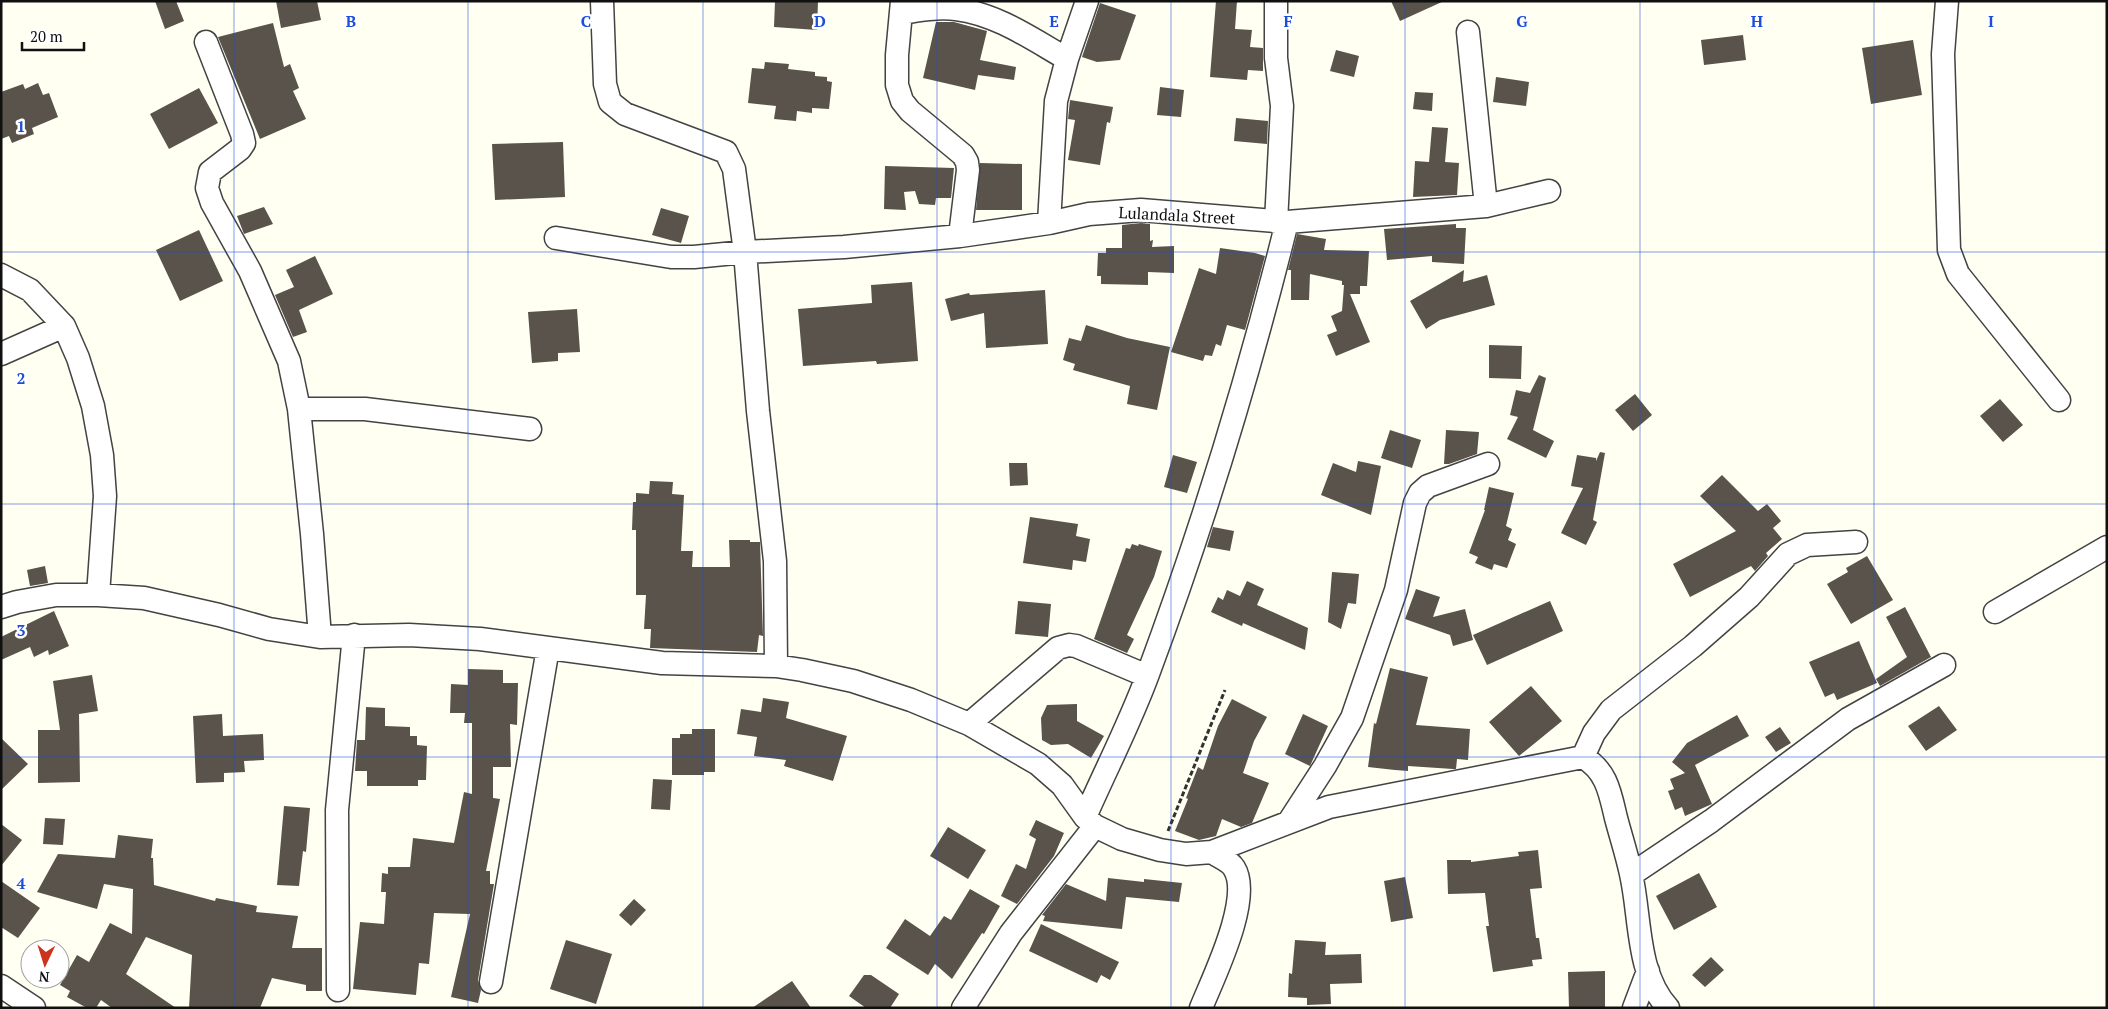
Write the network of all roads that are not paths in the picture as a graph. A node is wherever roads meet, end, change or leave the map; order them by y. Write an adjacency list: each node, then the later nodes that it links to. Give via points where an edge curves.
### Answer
1 (602, 1): 15 (street, via 605,84 610,102 625,114 726,152 734,169)
2 (1087, 1): 8 (street)
3 (1276, 1): 11 (street, via 1276,58 1282,106)
4 (1947, 1): 19 (street, via 1943,54 1949,250 1958,274)
5 (902, 7): 8 (street, via 956,9 988,16); 13 (street, via 897,84 902,101 967,162)
6 (1468, 32): 10 (street)
7 (206, 42): 20 (street, via 244,143 210,172 207,188 250,271 289,361)
8 (1067, 59): 12 (street, via 1056,101)
9 (1549, 191): 10 (street, Lulandala Street)
10 (1486, 206): 11 (street, Lulandala Street)
11 (1281, 222): 12 (street, Lulandala Street, via 1141,210 1088,214); 33 (street, via 1263,317 1236,411)
12 (1049, 224): 13 (street, Lulandala Street)
13 (960, 236): 15 (street, Lulandala Street)
14 (556, 238): 15 (street, Lulandala Street, via 671,258)
15 (745, 252): 32 (street, via 775,561)
16 (1, 275): 17 (street, via 30,290)
17 (64, 326): 18 (street); 25 (street, via 93,406 102,455 105,496)
18 (1, 354)
19 (2059, 400)
20 (299, 409): 21 (street, via 365,409); 28 (street)
21 (530, 429)
22 (1488, 464): 36 (street, via 1428,486 1420,493 1396,590 1352,718)
23 (1856, 542): 35 (street, via 1807,545 1788,554 1742,603 1611,710 1594,733)
24 (2107, 547): 27 (street)
25 (98, 595): 26 (street, via 56,595); 28 (street, via 144,598 269,629)
26 (1, 607)
27 (1995, 612)
28 (320, 636): 29 (street)
29 (354, 636): 30 (street, via 480,639); 43 (street, via 337,810)
30 (548, 648): 32 (street, via 662,663); 41 (street)
31 (1944, 664): 39 (street, via 1848,719 1711,821)
32 (776, 666): 34 (street, via 853,681)
33 (1147, 676): 34 (street, via 1068,645 1058,648); 37 (street)
34 (969, 724): 37 (street, via 1038,764 1062,785)
35 (1583, 757): 36 (street, via 1329,807); 39 (street, via 1595,764 1608,785)
36 (1290, 820): 38 (street)
37 (1090, 821): 38 (street, via 1122,839 1160,850 1186,854); 45 (street)
38 (1212, 852): 46 (street, via 1235,869 1238,882 1236,917)
39 (1632, 874): 40 (street)
40 (1648, 971): 47 (street); 48 (street, via 1658,997)
41 (491, 982)
42 (1, 986): 44 (street)
43 (338, 990)
44 (34, 1008)
45 (962, 1008)
46 (1201, 1008)
47 (1634, 1008)
48 (1668, 1008)

